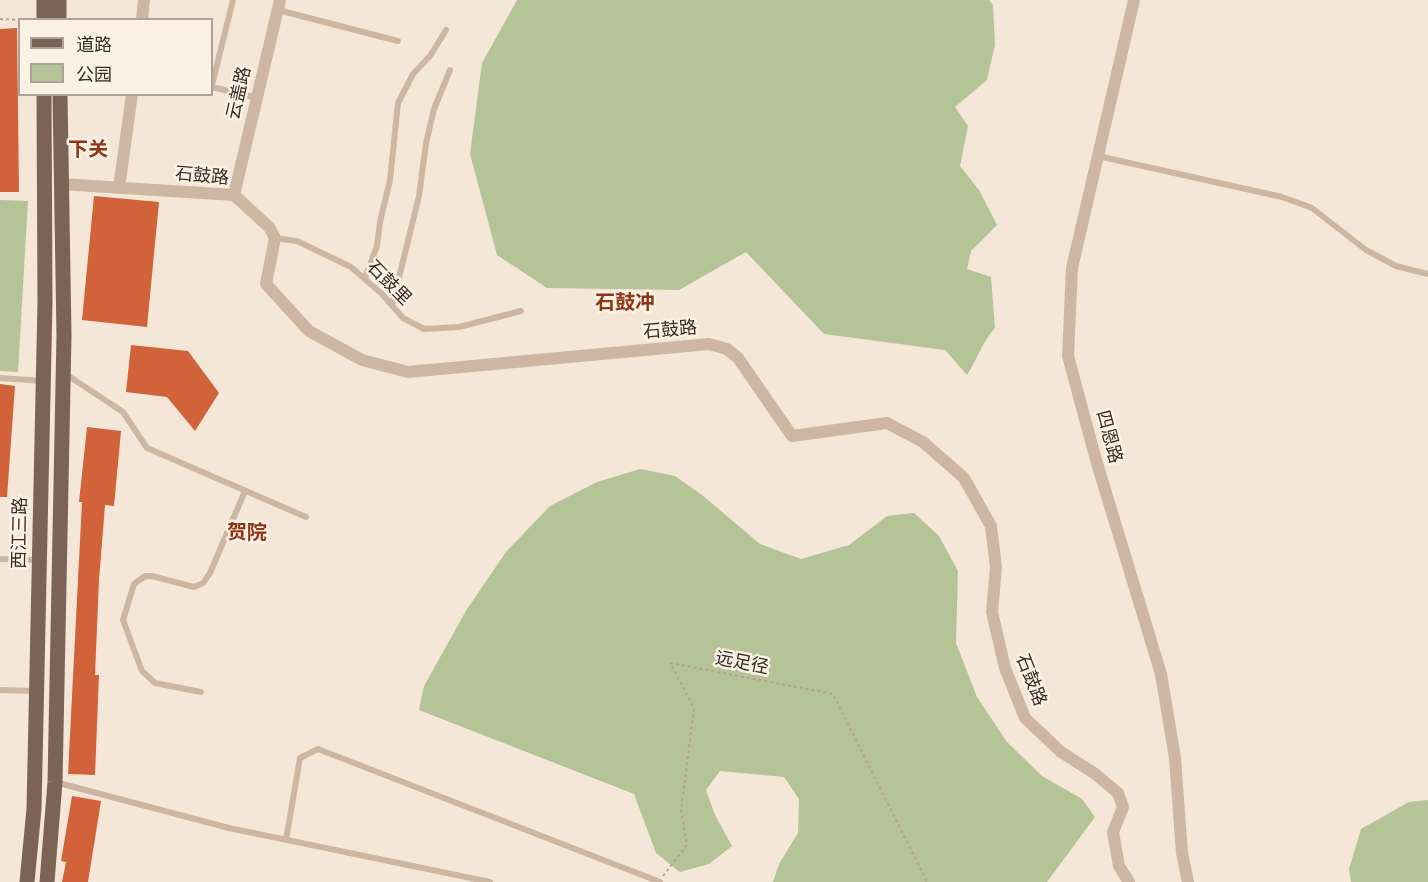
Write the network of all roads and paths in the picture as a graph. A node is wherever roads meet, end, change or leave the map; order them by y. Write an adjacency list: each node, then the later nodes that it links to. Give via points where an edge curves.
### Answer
1 (44, 0): 7 (main road)
2 (59, 0): 8 (main road)
3 (144, 0): 9 (street)
4 (233, 0): 15 (lane)
5 (1134, 0): 21 (street, 四恩路)
6 (278, 5): 13 (lane); 20 (street, 云盖路)
7 (44, 18)
8 (59, 18)
9 (142, 18)
10 (0, 19): 11 (path)
11 (18, 20)
12 (446, 30): 27 (lane, via 413,74 398,103 390,180 377,246)
13 (398, 41)
14 (450, 70): 28 (lane, via 434,109 419,196)
15 (213, 82)
16 (213, 86): 20 (lane)
17 (44, 96): 22 (main road)
18 (60, 96): 22 (main road)
19 (132, 96): 23 (street)
20 (256, 98): 24 (street, 云盖路)
21 (1098, 156): 26 (lane, via 1282,197 1312,208 1366,250 1396,266); 48 (street, 四恩路, via 1072,268 1068,356 1161,674 1175,758 1182,854)
22 (53, 184): 23 (street, 石鼓路); 30 (main road); 32 (main road, 西江三路)
23 (119, 188): 24 (street, 石鼓路)
24 (234, 195): 25 (street, 石鼓路, via 269,227)
25 (275, 238): 27 (lane, 石鼓里, via 297,240); 47 (street, 石鼓路, via 266,284 309,331 362,360 408,372 709,344 727,349 738,358 792,436 887,423 923,442 964,478 991,526 996,567 992,612 1005,668 1025,718 1061,752 1118,793 1123,807 1113,832 1119,866)
26 (1428, 274)
27 (365, 278): 28 (lane, 石鼓里)
28 (392, 306): 29 (lane, 石鼓里, via 403,318 424,329 459,327)
29 (521, 311)
30 (63, 373): 33 (lane, via 123,412 147,448); 40 (main road)
31 (0, 378): 32 (lane)
32 (44, 381): 36 (main road, 西江三路)
33 (245, 491): 34 (lane); 39 (lane, via 203,583 194,587 145,576 134,584 123,620 141,671 149,680)
34 (306, 517)
35 (0, 559): 36 (lane)
36 (39, 560): 38 (main road, 西江三路)
37 (0, 690): 38 (lane)
38 (36, 691): 43 (main road, 西江三路, via 34,809)
39 (201, 692)
40 (55, 782): 41 (lane); 44 (main road)
41 (286, 840): 42 (lane, via 300,758 318,749); 45 (lane)
42 (659, 881): 46 (path, 远足径, via 687,845 681,810 694,708 670,663 833,694)
43 (27, 882)
44 (46, 882)
45 (490, 882)
46 (927, 882)
47 (1129, 882)
48 (1188, 882)

